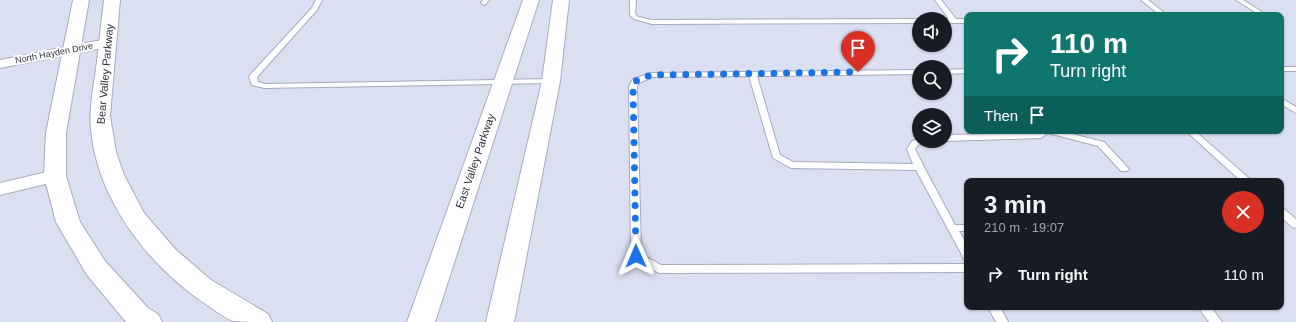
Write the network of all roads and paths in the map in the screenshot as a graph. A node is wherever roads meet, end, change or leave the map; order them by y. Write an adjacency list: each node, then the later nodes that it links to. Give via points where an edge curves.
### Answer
1 (81, 0): 16 (main road)
2 (112, 0): 15 (main road, Bear Valley Parkway)
3 (318, 0): 25 (lane, via 315,9 253,77 255,83 264,86)
4 (531, 0): 25 (main road, East Valley Parkway)
5 (561, 0): 24 (main road)
6 (633, 0): 12 (lane, via 632,14 636,18 652,22)
7 (938, 0): 13 (lane)
8 (1144, 0): 10 (lane)
9 (1239, 0): 11 (lane)
10 (1160, 12)
11 (1259, 12)
12 (912, 21)
13 (954, 21): 14 (lane)
14 (964, 21)
15 (107, 43): 16 (street, North Hayden Drive); 47 (main road, Bear Valley Parkway, via 101,130 108,165 125,200 136,218 174,263 201,287)
16 (71, 50): 17 (street, North Hayden Drive); 35 (main road, via 56,133)
17 (0, 64)
18 (1284, 69): 19 (lane)
19 (1296, 69)
20 (964, 71): 22 (lane)
21 (912, 72): 23 (lane)
22 (952, 72)
23 (752, 73): 33 (lane, via 776,156 791,165); 43 (lane, via 651,75 636,81 633,86 636,256 659,268)
24 (551, 81): 25 (lane); 49 (main road)
25 (502, 82): 48 (main road, East Valley Parkway)
26 (1284, 102): 27 (lane)
27 (1296, 111)
28 (1042, 134): 31 (lane)
29 (1062, 134): 34 (lane, via 1101,144)
30 (1193, 134): 36 (lane)
31 (952, 138)
32 (913, 148): 33 (lane)
33 (919, 167): 40 (lane)
34 (1124, 169)
35 (55, 176): 37 (street); 46 (main road, via 68,222 96,268)
36 (1244, 178)
37 (0, 189)
38 (1284, 214): 39 (lane)
39 (1296, 225)
40 (952, 228): 41 (lane); 42 (lane)
41 (964, 228)
42 (964, 250)
43 (964, 268)
44 (996, 310): 50 (lane)
45 (1206, 310): 51 (lane)
46 (138, 320)
47 (258, 322)
48 (421, 322)
49 (500, 322)
50 (1002, 322)
51 (1216, 322)

